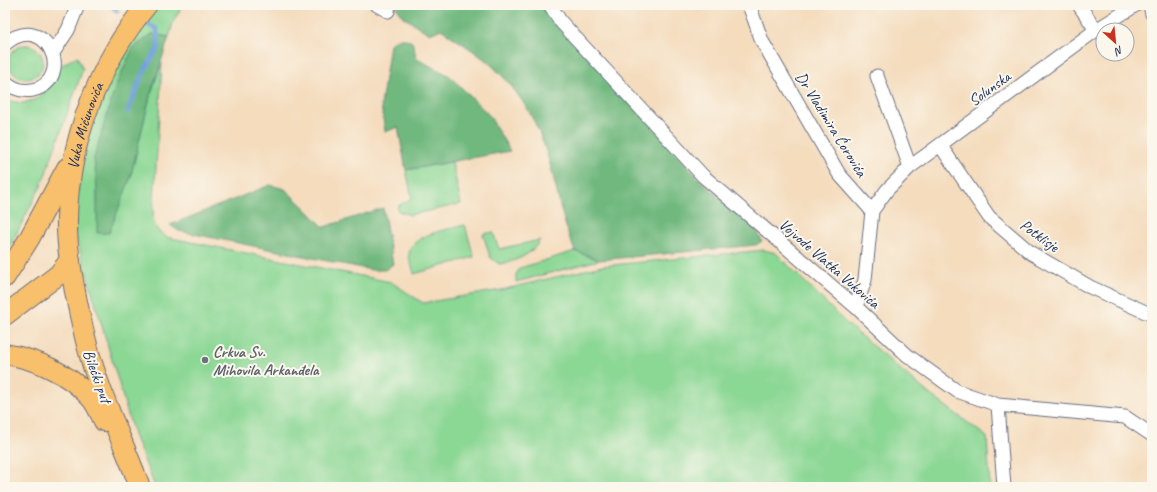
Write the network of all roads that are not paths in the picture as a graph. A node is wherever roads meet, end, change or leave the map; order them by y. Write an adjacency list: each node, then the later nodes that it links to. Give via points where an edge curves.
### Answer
1 (78, 5): 15 (street, via 68,30)
2 (147, 5): 19 (main road, Vuka Mićunovića, via 118,44 96,88)
3 (378, 5): 4 (street, via 388,11)
4 (388, 5)
5 (550, 5): 24 (street, Vojvode Vlatka Vukovića, via 561,22 703,176)
6 (749, 5): 21 (street, Dr Vladimira Ćorovića, via 762,41 839,174)
7 (1079, 5): 12 (street)
8 (1136, 5): 11 (street, Solunska)
9 (1150, 5): 10 (street)
10 (1152, 14)
11 (1109, 22)
12 (1095, 29)
13 (1095, 31): 18 (street, Solunska)
14 (5, 44): 15 (street, via 13,38 32,35 44,41)
15 (53, 53): 17 (street, via 53,72 43,86 26,91 17,90)
16 (877, 76): 20 (street)
17 (5, 81)
18 (940, 145): 20 (street, Solunska); 26 (street, Potklisje, via 989,217 1031,253 1090,286)
19 (76, 150): 22 (main road, Vuka Mićunovića, via 67,220); 23 (main road, via 44,213)
20 (910, 167): 21 (street, Solunska)
21 (872, 211): 24 (street, via 865,280)
22 (70, 260): 25 (main road, via 58,275); 30 (main road, Bilećki put, via 87,346)
23 (5, 277)
24 (856, 307): 28 (street, Vojvode Vlatka Vukovića, via 907,355 957,391)
25 (5, 315)
26 (1152, 315)
27 (5, 354): 30 (main road, via 56,370 82,390 91,398)
28 (998, 405): 29 (street, Vojvode Vlatka Vukovića, via 1125,417); 32 (street)
29 (1152, 434)
30 (127, 451): 31 (main road, Bilećki put)
31 (140, 487)
32 (1004, 487)

